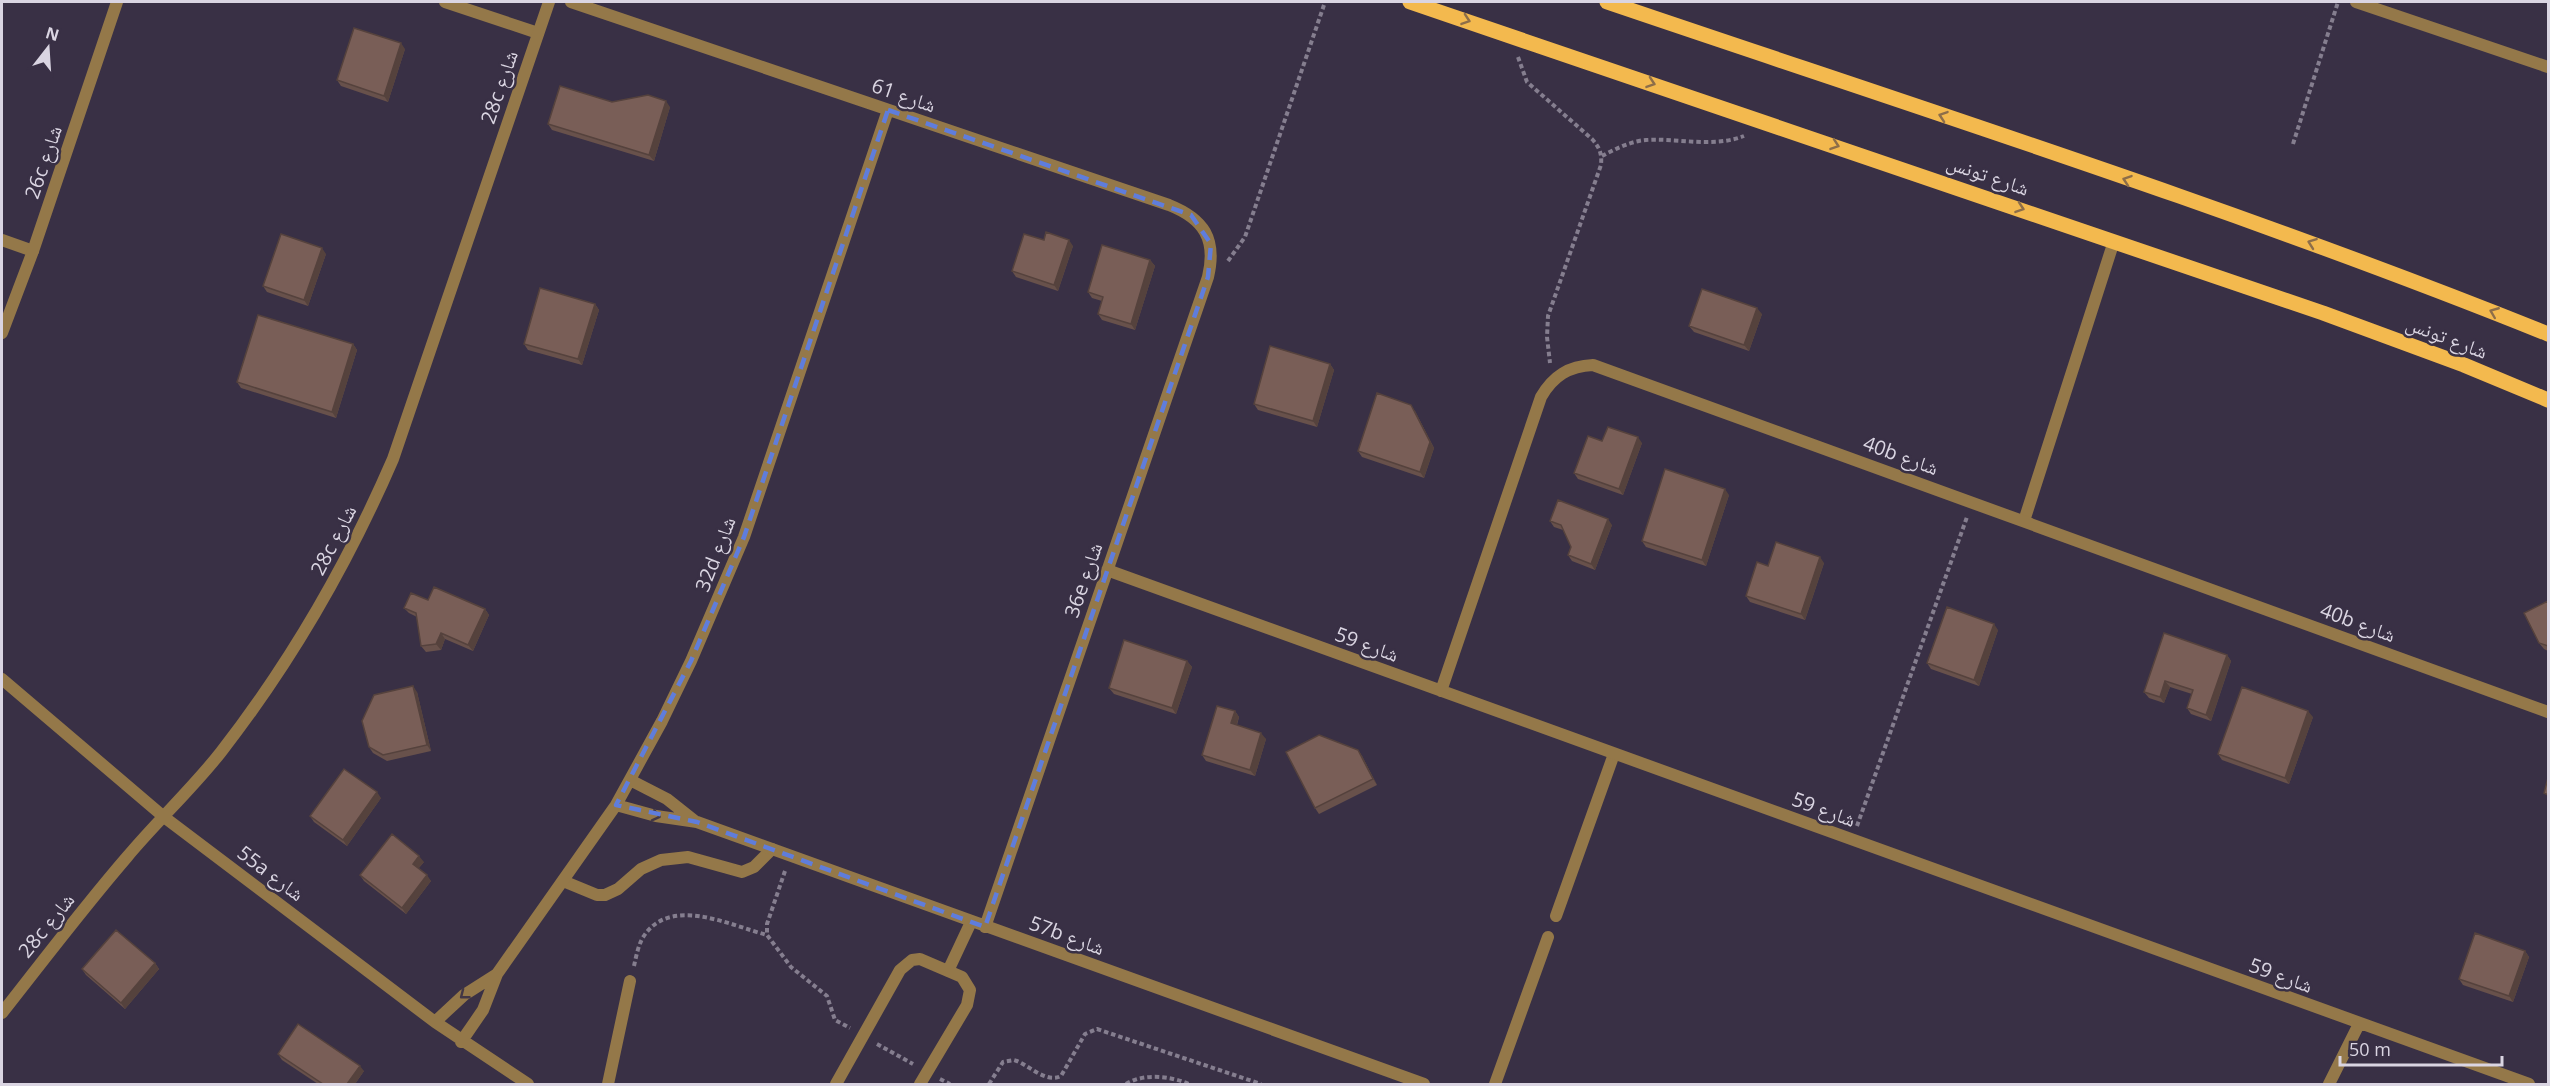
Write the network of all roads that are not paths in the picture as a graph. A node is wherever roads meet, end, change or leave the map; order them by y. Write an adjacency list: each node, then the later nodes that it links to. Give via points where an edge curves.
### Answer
1 (117, 2): 14 (street, 26c شارع)
2 (446, 2): 8 (street)
3 (549, 2): 8 (street, 28c شارع)
4 (571, 2): 10 (street, شارع 61)
5 (1410, 2): 12 (main road, شارع تونس, one-way to 12)
6 (1607, 2): 16 (main road, شارع تونس, one-way to 6, via 2278,231)
7 (2356, 2): 9 (street)
8 (538, 33): 26 (street, 28c شارع, via 403,431 360,530 282,667 221,752)
9 (2548, 67)
10 (888, 110): 13 (street, شارع 61, via 1181,209 1199,224); 24 (street, 32d شارع, via 744,537 691,661)
11 (2, 240): 14 (street)
12 (2114, 241): 17 (main road, شارع تونس, via 2323,313); 18 (street)
13 (1211, 244): 19 (street, 36e شارع, via 1208,277)
14 (33, 250): 15 (street, 26c شارع)
15 (2, 333)
16 (2548, 334)
17 (2548, 400)
18 (2024, 520): 21 (street, 40b شارع, via 1604,367 1572,368 1553,380 1541,398); 22 (street, 40b شارع)
19 (1107, 570): 21 (street, شارع 59); 32 (street, 36e شارع)
20 (2, 679): 26 (street, 55a شارع)
21 (1441, 691): 23 (street, شارع 59)
22 (2548, 712)
23 (1614, 754): 30 (street); 39 (street, شارع 59)
24 (630, 780): 25 (street, 32d شارع); 27 (street, 57b شارع, via 667,799)
25 (616, 805): 27 (street, 57b شارع, one-way to 27); 29 (street, 32d شارع)
26 (164, 817): 37 (street, 28c شارع, via 112,874); 38 (street, 55a شارع)
27 (697, 822): 28 (street, 57b شارع)
28 (772, 849): 29 (street, via 754,867 742,872 688,857 661,860 605,895); 31 (street, 57b شارع)
29 (563, 881): 35 (street, 32d شارع)
30 (1556, 916)
31 (971, 922): 32 (street, 57b شارع); 34 (street)
32 (985, 927): 41 (street, 57b شارع)
33 (1548, 937): 46 (street)
34 (948, 971): 44 (street, via 920,959 905,963); 45 (street, via 967,983 969,998)
35 (497, 974): 38 (street, 32d شارع, one-way to 38, via 464,995); 40 (street, 32d شارع, via 483,1010)
36 (630, 981): 43 (street)
37 (2, 1013)
38 (435, 1022): 40 (street, 55a شارع)
39 (2359, 1024): 47 (street); 48 (street, شارع 59)
40 (461, 1042): 42 (street, 55a شارع)
41 (1415, 1083)
42 (528, 1084)
43 (608, 1084)
44 (836, 1084)
45 (920, 1084)
46 (1495, 1084)
47 (2329, 1084)
48 (2529, 1084)

